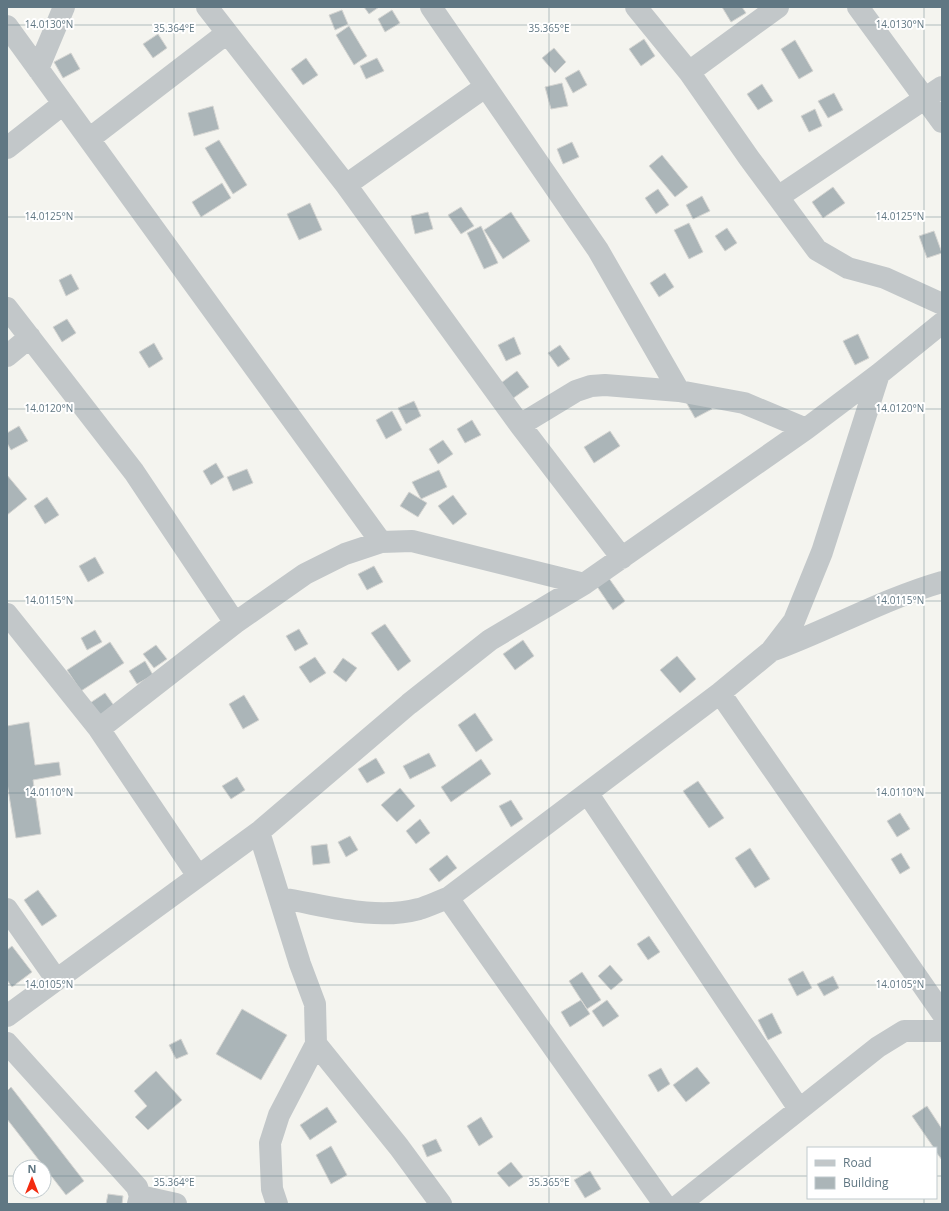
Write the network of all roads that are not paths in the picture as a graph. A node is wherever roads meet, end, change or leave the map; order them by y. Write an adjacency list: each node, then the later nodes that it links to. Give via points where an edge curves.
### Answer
1 (64, 7): 9 (street)
2 (207, 7): 8 (street)
3 (431, 7): 11 (street)
4 (636, 7): 10 (street)
5 (778, 7): 10 (street)
6 (858, 7): 12 (street)
7 (7, 26): 9 (street)
8 (227, 33): 15 (street); 17 (street)
9 (38, 69): 13 (street)
10 (689, 72): 18 (street)
11 (485, 87): 17 (street); 25 (street, via 598,250)
12 (934, 92): 14 (street); 18 (street)
13 (64, 104): 15 (street); 16 (street)
14 (942, 122)
15 (89, 139): 28 (street)
16 (7, 148)
17 (346, 185): 26 (street)
18 (778, 197): 19 (street, via 817,250 848,268 885,278)
19 (942, 304)
20 (7, 308): 22 (street)
21 (942, 323): 24 (street)
22 (30, 337): 23 (street); 33 (street, via 134,472)
23 (7, 356)
24 (879, 374): 27 (street); 34 (street, via 822,552 794,621)
25 (679, 391): 26 (street, via 591,386 576,391); 27 (street, via 744,403)
26 (520, 425): 29 (street)
27 (806, 429): 29 (street)
28 (381, 542): 31 (street, via 412,541); 33 (street, via 345,554 305,574)
29 (622, 558): 31 (street)
30 (942, 582): 34 (street, via 909,592)
31 (584, 584): 38 (street, via 490,640 409,704)
32 (7, 614): 36 (street)
33 (235, 623): 36 (street)
34 (771, 651): 35 (street)
35 (720, 693): 37 (street); 44 (street)
36 (99, 729): 39 (street)
37 (588, 794): 41 (street); 49 (street)
38 (259, 832): 39 (street); 40 (street)
39 (198, 876): 43 (street)
40 (280, 898): 41 (street, via 348,911 385,913 419,909); 48 (street, via 315,1004)
41 (448, 898): 54 (street)
42 (7, 909): 43 (street)
43 (56, 979): 45 (street)
44 (942, 1013)
45 (7, 1016)
46 (942, 1031): 49 (street, via 904,1031 878,1047)
47 (7, 1043): 50 (street, via 137,1187)
48 (316, 1044): 51 (street, via 399,1147); 53 (street, via 279,1115 270,1143 272,1189)
49 (799, 1109): 55 (street)
50 (139, 1200): 52 (street)
51 (438, 1203)
52 (176, 1204)
53 (277, 1204)
54 (664, 1204)
55 (680, 1204)

